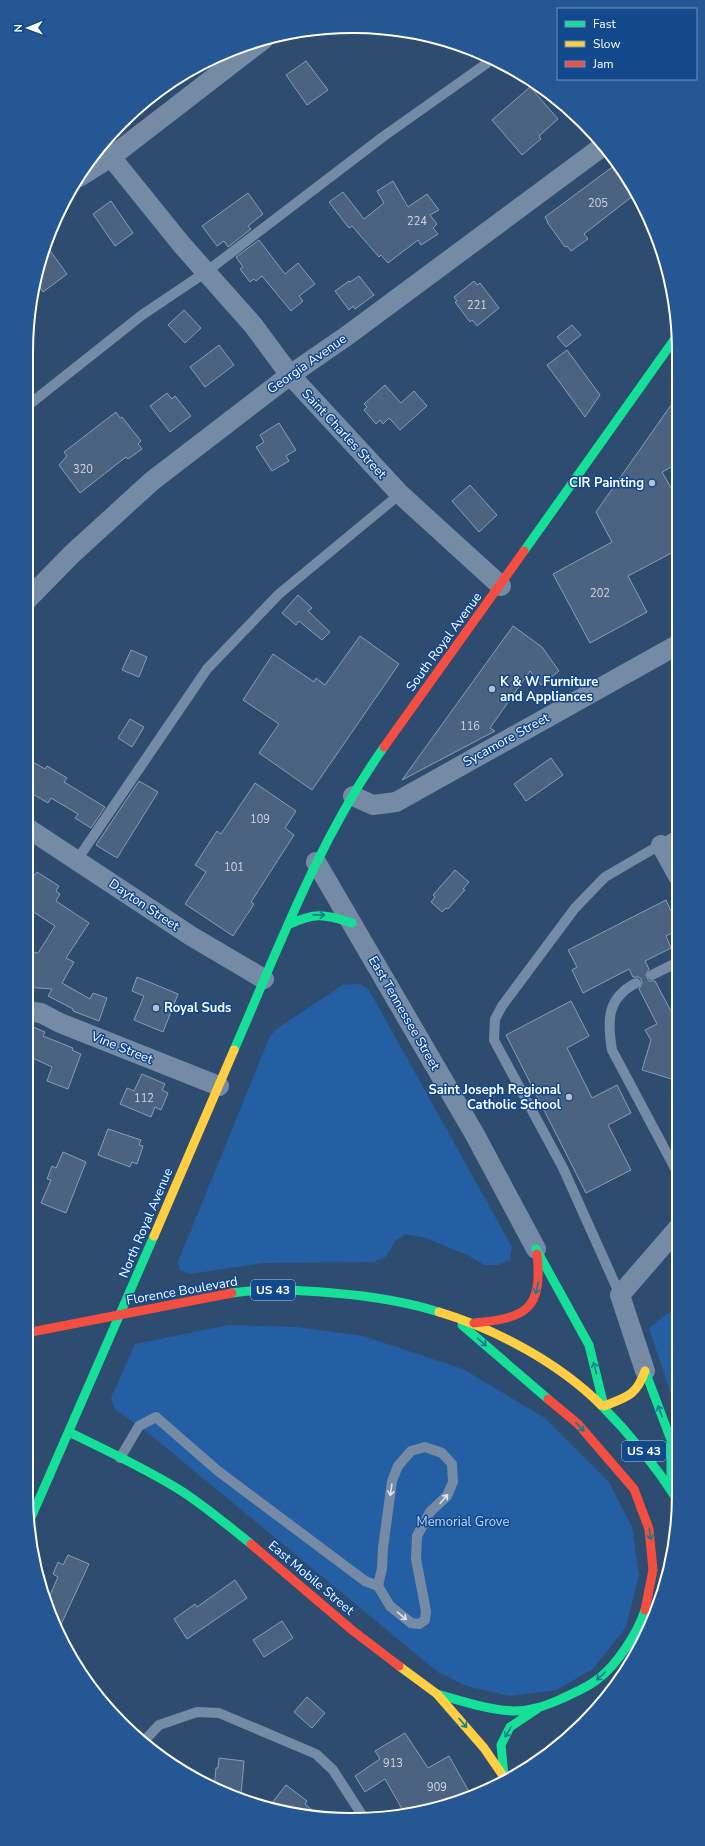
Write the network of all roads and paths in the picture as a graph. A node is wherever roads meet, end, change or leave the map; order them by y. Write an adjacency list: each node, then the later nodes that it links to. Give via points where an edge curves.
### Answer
1 (252, 50): 4 (street)
2 (487, 63): 6 (lane, via 384,136)
3 (599, 149): 8 (street, Georgia Avenue)
4 (111, 157): 5 (street); 6 (street, Saint Charles Street)
5 (91, 170)
6 (206, 272): 8 (street, Saint Charles Street, via 253,325); 9 (lane, via 142,315)
7 (672, 344): 11 (main road, South Royal Avenue)
8 (290, 375): 10 (street, Saint Charles Street); 12 (street, Georgia Avenue, via 152,481 72,554)
9 (33, 401)
10 (400, 494): 11 (street, Saint Charles Street); 18 (lane, via 279,594 207,669)
11 (501, 586): 14 (main road, South Royal Avenue, via 379,754)
12 (33, 594)
13 (672, 648): 14 (street, Sycamore Street, via 396,802 373,804)
14 (353, 796): 19 (main road, South Royal Avenue)
15 (33, 831): 18 (street, Dayton Street)
16 (669, 840): 17 (street); 31 (lane, via 605,877 575,908 502,1006 495,1020 494,1040 563,1168)
17 (672, 852)
18 (78, 860): 24 (street, Dayton Street, via 191,936)
19 (316, 862): 20 (street, East Tennessee Street); 21 (main road, South Royal Avenue)
20 (352, 923): 21 (main road, one-way to 20, via 306,916 321,914); 30 (street, East Tennessee Street, via 474,1133)
21 (288, 925): 24 (main road, South Royal Avenue)
22 (672, 965): 23 (lane)
23 (652, 975)
24 (264, 979): 27 (main road, North Royal Avenue)
25 (636, 983): 28 (lane, via 624,990 615,1000 610,1015 609,1031 612,1050)
26 (33, 1012): 27 (street, Vine Street)
27 (219, 1086): 37 (main road, North Royal Avenue)
28 (672, 1163)
29 (672, 1235): 31 (street)
30 (536, 1249): 33 (main road, one-way to 33, via 539,1280 530,1307 516,1316); 36 (main road, one-way to 30, via 589,1345)
31 (620, 1295): 35 (street)
32 (452, 1316): 33 (main road, Florence Boulevard / US 43); 34 (main road, Florence Boulevard / US 43, via 414,1304 371,1296 279,1289 223,1295); 44 (main road, one-way to 44, via 578,1424 634,1489 650,1529 653,1570 651,1591 637,1630 626,1648 598,1679 579,1691)
33 (474, 1323): 36 (main road, Florence Boulevard / US 43, via 531,1352)
34 (33, 1332)
35 (645, 1371): 36 (main road, via 640,1387 632,1396); 38 (main road, one-way to 35, via 671,1440)
36 (604, 1406): 40 (main road, US 43)
37 (69, 1432): 39 (main road, East Mobile Street); 41 (main road, North Royal Avenue)
38 (672, 1452)
39 (120, 1458): 42 (lane, via 139,1426 156,1417 218,1472 365,1581); 43 (main road, East Mobile Street, via 183,1492 220,1518 352,1630)
40 (672, 1483)
41 (34, 1511)
42 (378, 1586): 42 (lane, one-way to 42, via 390,1606 411,1623 419,1624 425,1620 426,1611 416,1559 417,1536 430,1512 447,1496 453,1482 452,1464 442,1452 425,1447 411,1451 398,1466 392,1481)
43 (437, 1694): 44 (main road, via 494,1709); 47 (main road, East Mobile Street, one-way to 47, via 484,1748)
44 (538, 1709): 46 (main road, one-way to 46, via 510,1727 501,1745)
45 (147, 1738): 48 (lane, via 160,1725 197,1712 219,1713 316,1754 333,1770)
46 (505, 1774)
47 (503, 1775)
48 (360, 1813)

